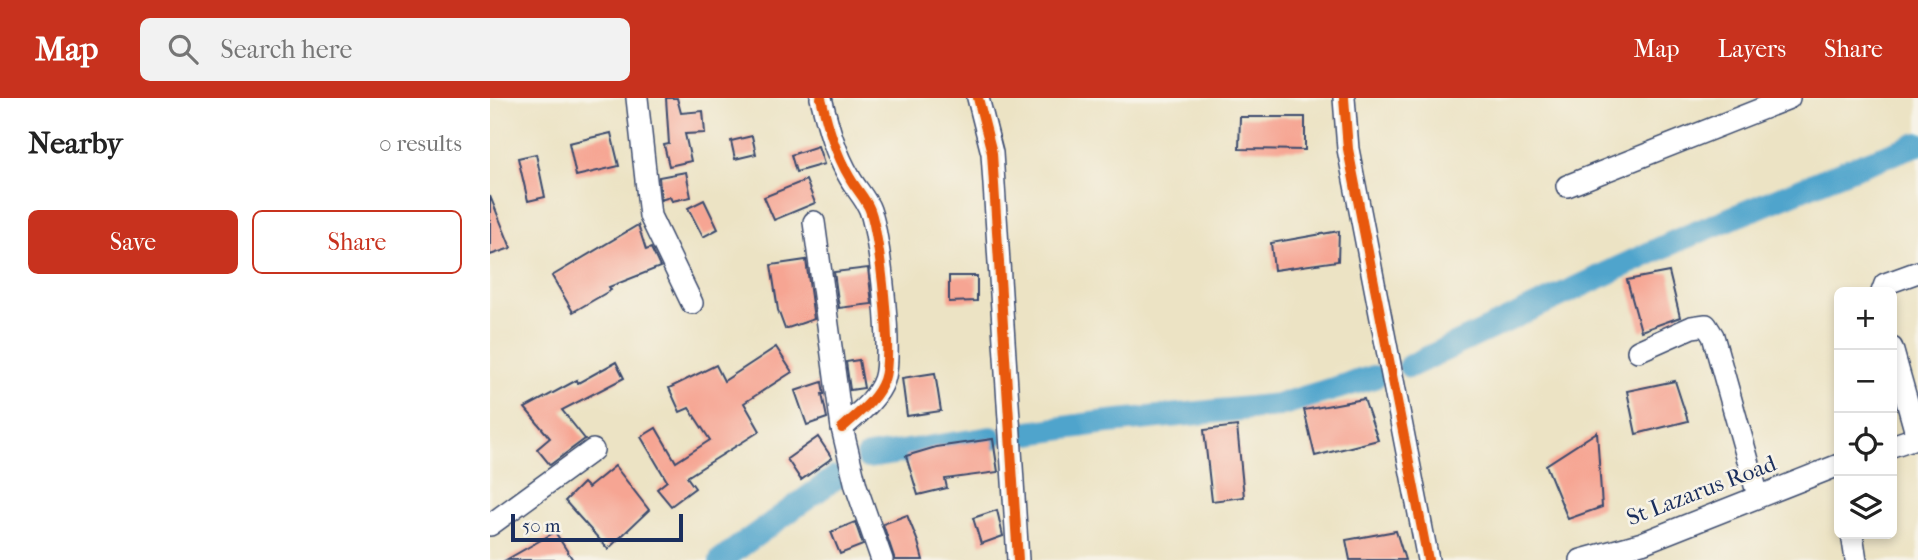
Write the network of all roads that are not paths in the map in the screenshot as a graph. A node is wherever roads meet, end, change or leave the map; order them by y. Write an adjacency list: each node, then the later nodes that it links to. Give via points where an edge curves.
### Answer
1 (637, 98): 10 (street, via 650,216)
2 (821, 98): 13 (street, via 834,147 870,209 880,254 887,357 885,379 875,396)
3 (978, 98): 23 (street, via 992,153)
4 (1344, 98): 24 (street, via 1349,149)
5 (1789, 98): 6 (street)
6 (1567, 186)
7 (814, 222): 13 (street)
8 (1918, 272): 9 (street)
9 (1884, 287)
10 (692, 303)
11 (1893, 350): 14 (street)
12 (1639, 351): 18 (street, via 1706,325)
13 (842, 428): 22 (street)
14 (1918, 437): 15 (street)
15 (1897, 444)
16 (593, 450): 19 (street)
17 (1834, 468): 18 (street, St Lazarus Road)
18 (1758, 496): 21 (street, St Lazarus Road)
19 (490, 525)
20 (1853, 539): 26 (street)
21 (1644, 551): 25 (street, St Lazarus Road)
22 (882, 560)
23 (1018, 560)
24 (1428, 560)
25 (1581, 560)
26 (1856, 560)

